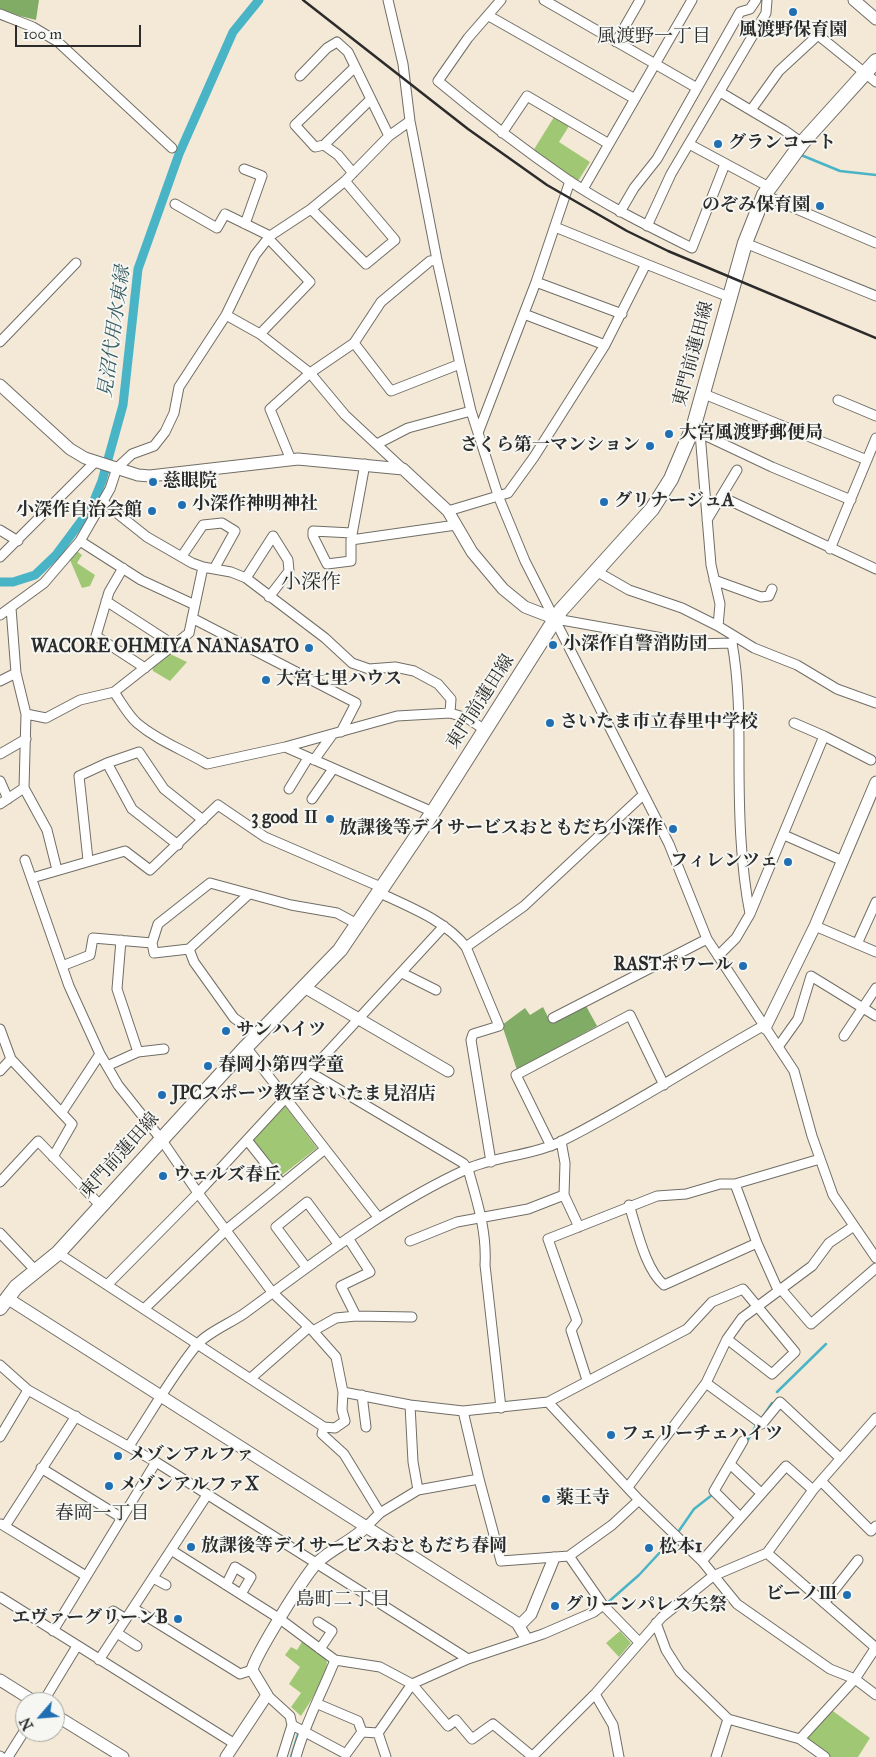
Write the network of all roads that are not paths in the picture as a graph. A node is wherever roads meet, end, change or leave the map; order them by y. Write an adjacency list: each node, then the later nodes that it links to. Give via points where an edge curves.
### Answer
1 (388, 0): 25 (street, via 403,64)
2 (502, 0): 11 (street)
3 (544, 0): 14 (street)
4 (640, 0): 14 (street)
5 (692, 0): 16 (street)
6 (756, 0): 9 (street)
7 (767, 0): 13 (street, via 766,13)
8 (854, 0): 12 (street)
9 (750, 9): 13 (street); 20 (street, via 740,12)
10 (0, 14): 32 (street, via 33,27 58,42)
11 (489, 16): 23 (street); 26 (street, via 468,38 438,81)
12 (876, 19)
13 (761, 20): 21 (street)
14 (616, 42): 16 (street)
15 (876, 60): 19 (main road, 東門前蓮田線)
16 (655, 64): 20 (street); 23 (street)
17 (355, 67): 18 (street, via 348,52 335,42); 22 (street); 31 (street, via 295,125 315,147)
18 (300, 76)
19 (870, 78): 24 (street, via 818,35 779,71); 28 (main road, 東門前蓮田線)
20 (697, 88): 42 (street, via 657,159)
21 (720, 92): 24 (street); 30 (street)
22 (371, 99): 27 (street); 31 (street)
23 (635, 99): 29 (street)
24 (751, 110): 28 (street)
25 (410, 121): 27 (street); 49 (street)
26 (502, 133): 29 (street, via 527,96); 37 (street)
27 (389, 136): 35 (street)
28 (802, 143): 39 (main road, 東門前蓮田線)
29 (609, 144): 38 (street)
30 (689, 144): 33 (street); 44 (street)
31 (324, 146): 35 (street, via 338,155)
32 (172, 148)
33 (725, 164): 39 (street); 44 (street, via 692,248)
34 (244, 169): 43 (street, via 262,176)
35 (353, 173): 36 (street)
36 (345, 181): 41 (street); 41 (street, via 394,240 366,264)
37 (570, 181): 38 (street); 45 (street)
38 (583, 188): 42 (street)
39 (767, 191): 47 (main road, 東門前蓮田線); 48 (street)
40 (175, 204): 43 (street, via 217,228 225,214)
41 (310, 209): 46 (street)
42 (620, 212): 44 (street)
43 (245, 224): 46 (street)
44 (647, 226)
45 (555, 228): 51 (street); 52 (street)
46 (269, 237): 57 (street, via 255,255); 58 (street, via 310,282)
47 (745, 243): 53 (street); 54 (main road, 東門前蓮田線)
48 (876, 243)
49 (437, 260): 60 (street, via 430,261 381,302); 62 (street)
50 (76, 263): 59 (street)
51 (646, 264): 54 (street); 56 (street)
52 (536, 282): 55 (street); 56 (street)
53 (876, 296)
54 (729, 297): 65 (main road, 東門前蓮田線)
55 (524, 314): 61 (street); 70 (street)
56 (622, 314): 61 (street)
57 (226, 315): 58 (street); 77 (street, via 178,387 174,413 166,432 154,446 132,454)
58 (260, 334): 63 (street)
59 (0, 342)
60 (354, 343): 62 (street, via 391,391); 63 (street)
61 (605, 345): 81 (street, via 534,457 508,494)
62 (460, 364): 67 (street)
63 (310, 373): 72 (street, via 345,415); 73 (street, via 270,410)
64 (0, 385): 75 (street, via 70,449)
65 (704, 394): 69 (main road, 東門前蓮田線); 74 (street)
66 (838, 400): 68 (street)
67 (471, 411): 70 (street); 72 (street, via 408,428)
68 (876, 416)
69 (697, 429): 82 (street, via 772,468); 85 (street); 98 (main road, 東門前蓮田線, via 662,494 643,521)
70 (478, 433): 81 (street)
71 (876, 438): 74 (street)
72 (377, 444): 78 (street)
73 (291, 460): 76 (street); 77 (street, via 150,476)
74 (867, 460): 82 (street)
75 (98, 462): 77 (street); 90 (street)
76 (365, 464): 78 (street); 88 (street)
77 (116, 468): 83 (street)
78 (403, 469): 84 (street)
79 (737, 470): 80 (street)
80 (722, 497): 85 (street); 91 (street)
81 (499, 498): 84 (street); 108 (street, via 525,561)
82 (851, 500): 91 (street)
83 (103, 502): 89 (street); 92 (street, via 148,537)
84 (448, 511): 86 (street)
85 (707, 520): 100 (street)
86 (456, 525): 88 (street); 108 (street, via 472,552 503,589 525,607)
87 (0, 530): 90 (street)
88 (351, 537): 88 (street, via 313,530 327,564 351,561)
89 (80, 540): 94 (street); 105 (street, via 44,583)
90 (18, 541): 93 (street)
91 (830, 549): 97 (street)
92 (182, 556): 95 (street); 96 (street, via 202,525 222,523 235,531)
93 (0, 557)
94 (123, 568): 103 (street); 104 (street)
95 (203, 568): 96 (street); 104 (street)
96 (214, 569): 99 (street)
97 (876, 569)
98 (596, 571): 108 (main road, 東門前蓮田線); 109 (street, via 629,590 682,608)
99 (246, 578): 102 (street); 102 (street, via 273,536 288,560 289,570)
100 (714, 580): 101 (street, via 761,597 768,596); 109 (street, via 720,604)
101 (772, 589)
102 (269, 597): 118 (street, via 297,615 352,663 369,669 395,667 414,671 438,684 451,699)
103 (106, 601): 111 (street); 112 (street, via 96,636)
104 (195, 605): 107 (street)
105 (12, 608): 106 (street); 113 (street)
106 (0, 615)
107 (192, 618): 111 (street, via 189,633); 122 (street, via 356,703)
108 (556, 619): 110 (street, via 696,644); 121 (main road, 東門前蓮田線); 135 (street)
109 (718, 626): 110 (street)
110 (734, 640): 117 (street, via 797,665 837,689); 150 (street, via 738,675 744,877)
111 (174, 644): 112 (street)
112 (145, 668): 116 (street)
113 (16, 674): 114 (street); 119 (street)
114 (0, 682): 115 (street)
115 (0, 690)
116 (114, 692): 119 (street, via 80,700 46,718); 125 (street, via 136,722 161,740 208,764)
117 (876, 704)
118 (450, 713): 121 (street, via 467,718); 122 (street, via 397,716)
119 (26, 714): 124 (street)
120 (794, 723): 123 (street)
121 (485, 730): 138 (main road, 東門前蓮田線)
122 (337, 734): 125 (street); 127 (street)
123 (824, 736): 128 (street); 140 (street)
124 (26, 739): 126 (street); 133 (street)
125 (286, 748): 127 (street)
126 (0, 754)
127 (311, 759): 130 (street); 134 (street)
128 (871, 760)
129 (107, 763): 139 (street, via 139,752 164,789); 141 (street, via 132,809); 143 (street, via 80,776)
130 (333, 768): 136 (street); 138 (street)
131 (0, 781): 137 (street)
132 (876, 785): 144 (street)
133 (24, 788): 137 (street); 145 (street, via 47,830)
134 (289, 789)
135 (644, 795): 154 (street, via 669,844); 158 (street, via 524,906)
136 (312, 798)
137 (4, 801)
138 (433, 812): 147 (main road, 東門前蓮田線)
139 (203, 820): 141 (street); 147 (street, via 218,805 265,837)
140 (784, 834): 144 (street); 150 (street)
141 (178, 845): 143 (street, via 150,870 125,851)
142 (25, 860): 146 (street)
143 (88, 860): 145 (street)
144 (843, 861): 153 (street)
145 (57, 870): 146 (street)
146 (32, 878): 162 (street)
147 (381, 890): 151 (main road, 東門前蓮田線); 152 (street)
148 (249, 894): 151 (street, via 337,913); 156 (street, via 210,883 158,924); 159 (street)
149 (876, 902): 157 (street)
150 (750, 914): 161 (street, via 736,938)
151 (359, 925): 164 (main road, 東門前蓮田線)
152 (444, 926): 158 (street); 163 (street)
153 (815, 926): 157 (street); 171 (street)
154 (707, 939): 161 (street); 170 (street)
155 (121, 940): 156 (street); 162 (street, via 93,938 90,955); 178 (street, via 117,988)
156 (152, 943): 159 (street, via 154,953)
157 (857, 944): 160 (street)
158 (466, 947): 195 (street, via 499,1026 473,1034 471,1040)
159 (188, 949): 173 (street, via 234,1018)
160 (876, 952)
161 (718, 956): 171 (street)
162 (62, 966): 179 (street)
163 (402, 973): 166 (street); 169 (street)
164 (304, 987): 169 (street); 173 (main road, 東門前蓮田線)
165 (876, 988): 167 (street)
166 (436, 990)
167 (864, 1009): 168 (street); 174 (street); 176 (street, via 811,976 798,1019)
168 (876, 1016)
169 (359, 1018): 182 (street); 183 (street)
170 (553, 1018)
171 (764, 1027): 176 (street); 185 (street)
172 (0, 1029): 180 (street)
173 (257, 1034): 175 (main road, 東門前蓮田線)
174 (844, 1036)
175 (246, 1046): 186 (street); 188 (main road, 東門前蓮田線)
176 (778, 1047): 194 (street, via 794,1070)
177 (164, 1049): 178 (street)
178 (138, 1052): 181 (street)
179 (100, 1054): 181 (street); 187 (street)
180 (11, 1059): 184 (street); 187 (street)
181 (107, 1066): 188 (street)
182 (308, 1071): 186 (street); 196 (street, via 463,1163)
183 (448, 1071)
184 (0, 1072)
185 (664, 1086): 190 (street); 191 (street, via 630,1015 516,1075)
186 (286, 1098): 189 (street); 192 (street)
187 (62, 1112): 193 (street, via 72,1124)
188 (161, 1139): 200 (street); 202 (main road, 東門前蓮田線)
189 (247, 1140): 198 (street); 200 (street)
190 (561, 1141): 191 (street); 201 (street, via 566,1163)
191 (551, 1146): 195 (street)
192 (325, 1149): 198 (street); 205 (street)
193 (53, 1158): 197 (street, via 38,1141); 202 (street)
194 (820, 1159): 199 (street); 207 (street, via 833,1195)
195 (490, 1162): 196 (street)
196 (468, 1169): 204 (street); 205 (street)
197 (0, 1182)
198 (282, 1184): 208 (street)
199 (735, 1184): 203 (street, via 657,1196); 212 (street)
200 (198, 1193): 208 (street); 219 (street)
201 (564, 1195): 204 (street, via 528,1208); 206 (street)
202 (101, 1206): 214 (main road, 東門前蓮田線)
203 (629, 1206): 206 (street); 212 (street, via 656,1278 664,1285)
204 (482, 1216): 211 (street, via 457,1222); 240 (street)
205 (378, 1217): 210 (street)
206 (578, 1226): 232 (street, via 548,1239 577,1321 571,1330)
207 (854, 1226): 215 (street); 220 (street, via 829,1243 812,1266)
208 (226, 1230): 221 (street); 224 (street)
209 (0, 1233): 218 (street)
210 (348, 1238): 213 (street); 225 (street, via 370,1272 340,1286)
211 (410, 1241)
212 (757, 1243): 220 (street)
213 (339, 1245): 216 (street); 216 (street, via 307,1202 276,1227)
214 (58, 1253): 218 (main road, 東門前蓮田線); 219 (street)
215 (876, 1258)
216 (306, 1266): 221 (street)
217 (876, 1268): 220 (street, via 811,1324)
218 (36, 1272): 222 (main road, 東門前蓮田線)
219 (106, 1285): 224 (street)
220 (779, 1289): 223 (street)
221 (272, 1292): 227 (street); 229 (street)
222 (2, 1300): 237 (street)
223 (757, 1306): 228 (street, via 742,1318); 228 (street, via 795,1352 772,1374); 232 (street, via 743,1289 712,1302 686,1329)
224 (144, 1309): 229 (street)
225 (356, 1316): 226 (street); 227 (street, via 336,1318)
226 (412, 1317)
227 (311, 1329): 231 (street); 235 (street, via 336,1357)
228 (727, 1339): 233 (street)
229 (198, 1344): 231 (street); 237 (street)
230 (0, 1365): 234 (street)
231 (251, 1378): 244 (street)
232 (587, 1380): 238 (street)
233 (706, 1383): 249 (street, via 762,1424 780,1402); 255 (street)
234 (28, 1390): 242 (street); 246 (street)
235 (343, 1392): 236 (street); 244 (street, via 342,1410 346,1421 335,1428)
236 (362, 1395): 239 (street); 245 (street)
237 (162, 1396): 248 (street); 266 (street)
238 (548, 1402): 240 (street); 255 (street)
239 (410, 1405): 241 (street); 256 (street)
240 (501, 1408): 241 (street)
241 (463, 1411): 253 (street)
242 (76, 1416): 248 (street); 252 (street)
243 (874, 1423): 249 (street)
244 (324, 1427): 261 (street, via 322,1434 344,1454)
245 (366, 1427)
246 (0, 1438)
247 (743, 1441): 251 (street)
248 (129, 1446): 250 (street)
249 (840, 1458): 254 (street)
250 (156, 1462): 259 (street); 262 (street)
251 (730, 1464): 258 (street); 263 (street, via 714,1491)
252 (41, 1468): 262 (street); 264 (street)
253 (478, 1479): 256 (street); 270 (street, via 501,1561)
254 (821, 1481): 257 (street); 265 (street, via 871,1531)
255 (628, 1487): 260 (street)
256 (418, 1490): 261 (street)
257 (813, 1490): 258 (street, via 786,1466); 268 (street)
258 (761, 1493): 263 (street)
259 (207, 1495): 267 (street); 273 (street)
260 (639, 1500): 269 (street, via 612,1525); 272 (street)
261 (380, 1513): 266 (street)
262 (122, 1518): 274 (street)
263 (740, 1518): 272 (street)
264 (2, 1525): 274 (street)
265 (876, 1526)
266 (366, 1527): 273 (street); 289 (street)
267 (171, 1550): 276 (street); 278 (street)
268 (767, 1553): 275 (street); 281 (street)
269 (569, 1556): 270 (street); 282 (street)
270 (554, 1558): 289 (street, via 531,1614)
271 (858, 1560): 281 (street)
272 (702, 1561): 275 (street)
273 (315, 1564): 286 (street); 298 (street)
274 (86, 1576): 290 (street)
275 (713, 1576): 288 (street); 303 (street, via 737,1604 830,1669)
276 (152, 1578): 277 (street); 283 (street)
277 (166, 1585)
278 (226, 1585): 279 (street); 279 (street, via 235,1567 251,1577)
279 (241, 1594): 286 (street)
280 (0, 1597): 290 (street)
281 (824, 1603): 296 (street)
282 (603, 1605): 292 (street, via 594,1612); 293 (street)
283 (133, 1608): 285 (street); 301 (street, via 240,1674)
284 (113, 1611): 285 (street)
285 (126, 1619): 291 (street)
286 (280, 1619): 297 (street); 301 (street)
287 (318, 1622): 297 (street, via 332,1630)
288 (656, 1623): 293 (street); 311 (street, via 666,1650 680,1672)
289 (520, 1625): 292 (street)
290 (53, 1631): 294 (street)
291 (117, 1633): 295 (street); 299 (street)
292 (526, 1638): 298 (street)
293 (639, 1642): 307 (street)
294 (77, 1646): 299 (street); 306 (street)
295 (137, 1646)
296 (876, 1647): 303 (street)
297 (320, 1649): 300 (street)
298 (468, 1659): 304 (street)
299 (99, 1660): 319 (street)
300 (335, 1660): 304 (street, via 380,1668); 310 (street)
301 (252, 1670): 308 (street)
302 (0, 1680): 305 (street)
303 (855, 1680): 309 (street); 317 (street)
304 (412, 1684): 316 (street); 327 (street, via 448,1726 456,1720 472,1739 493,1724)
305 (19, 1692)
306 (48, 1692)
307 (595, 1694): 327 (street); 328 (street, via 613,1725)
308 (267, 1695): 313 (street, via 290,1716); 319 (street)
309 (876, 1695)
310 (318, 1704): 314 (street); 315 (street, via 358,1721)
311 (728, 1719): 317 (street); 329 (street)
312 (65, 1721): 322 (street)
313 (292, 1724): 314 (street); 324 (street)
314 (303, 1730): 315 (street, via 346,1754); 325 (street)
315 (362, 1732): 316 (street)
316 (378, 1733): 326 (street)
317 (800, 1739): 320 (street)
318 (17, 1742): 321 (street)
319 (236, 1744): 323 (street)
320 (822, 1756)
321 (8, 1757)
322 (123, 1757)
323 (226, 1757)
324 (282, 1757)
325 (296, 1757)
326 (386, 1757)
327 (533, 1757)
328 (619, 1757)
329 (716, 1757)

